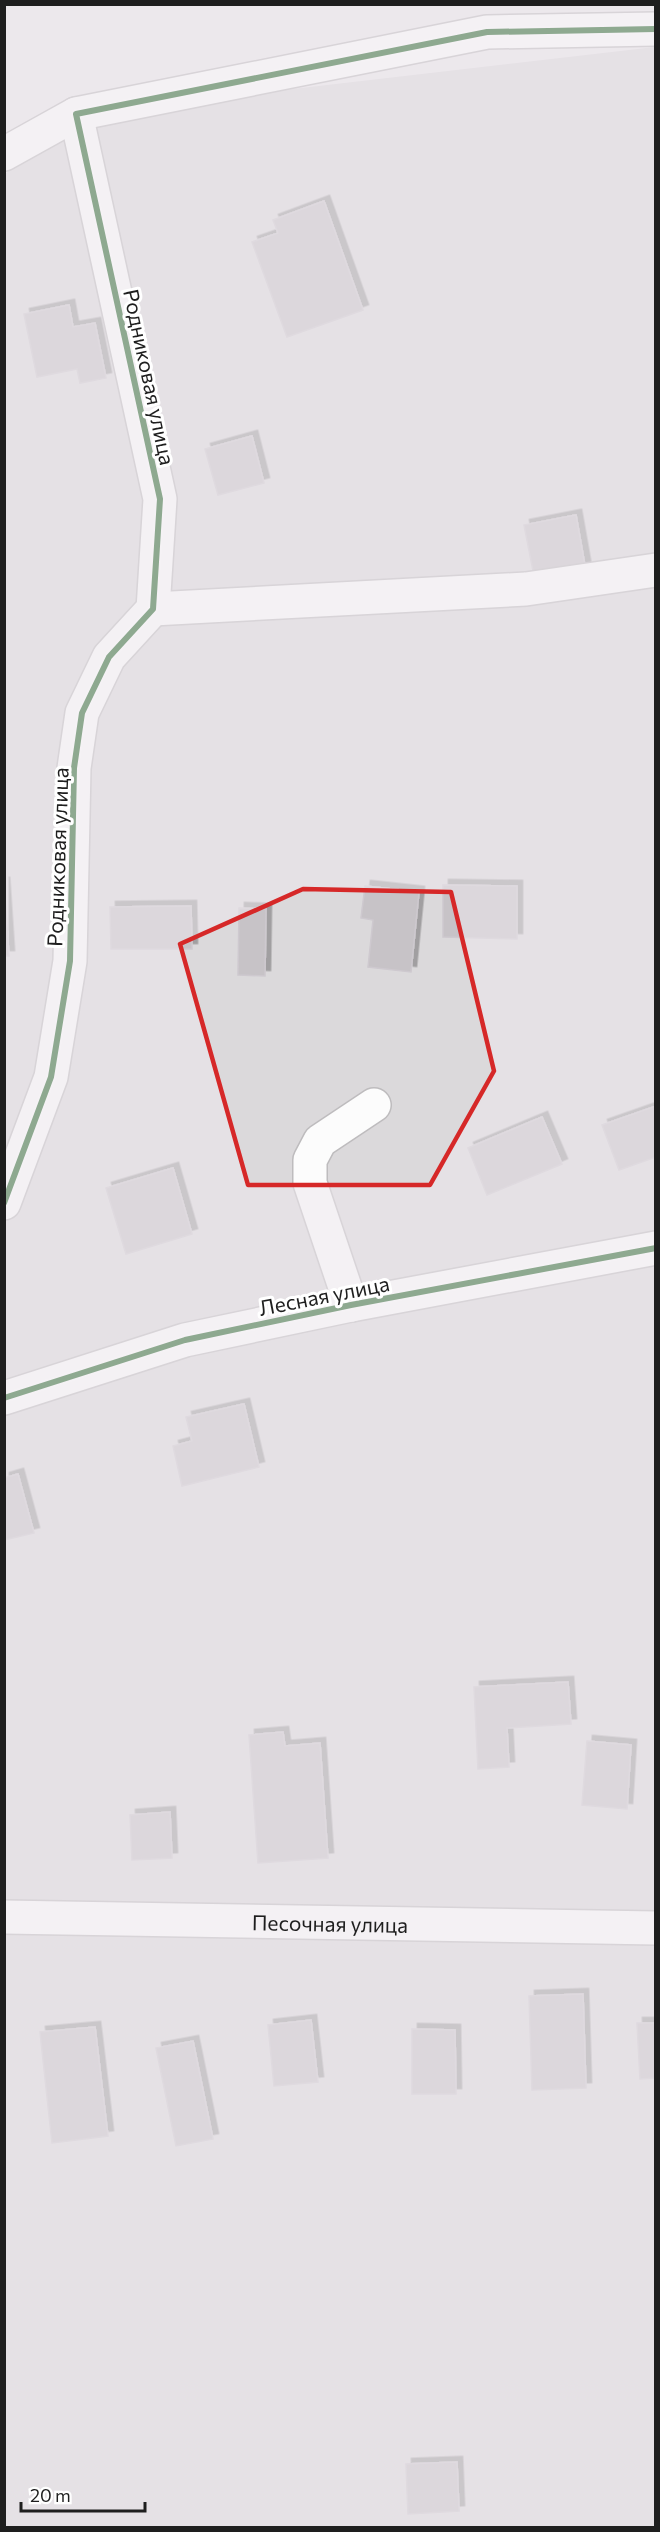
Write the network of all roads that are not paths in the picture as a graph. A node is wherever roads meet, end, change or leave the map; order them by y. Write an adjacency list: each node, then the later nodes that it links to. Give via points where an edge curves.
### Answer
1 (656, 29): 2 (street, via 487,32)
2 (76, 114): 3 (street); 5 (street, Родниковая улица, via 160,499)
3 (4, 154)
4 (656, 570): 5 (street, via 526,589)
5 (153, 609): 7 (street, Родниковая улица, via 109,657 82,713 74,768 70,961 51,1077)
6 (374, 1104): 9 (street, via 320,1141 310,1160 310,1183)
7 (4, 1203)
8 (656, 1248): 9 (street, Лесная улица)
9 (351, 1305): 10 (street, Лесная улица, via 185,1340)
10 (4, 1398)
11 (4, 1917): 12 (street, Песочная улица)
12 (656, 1928)

